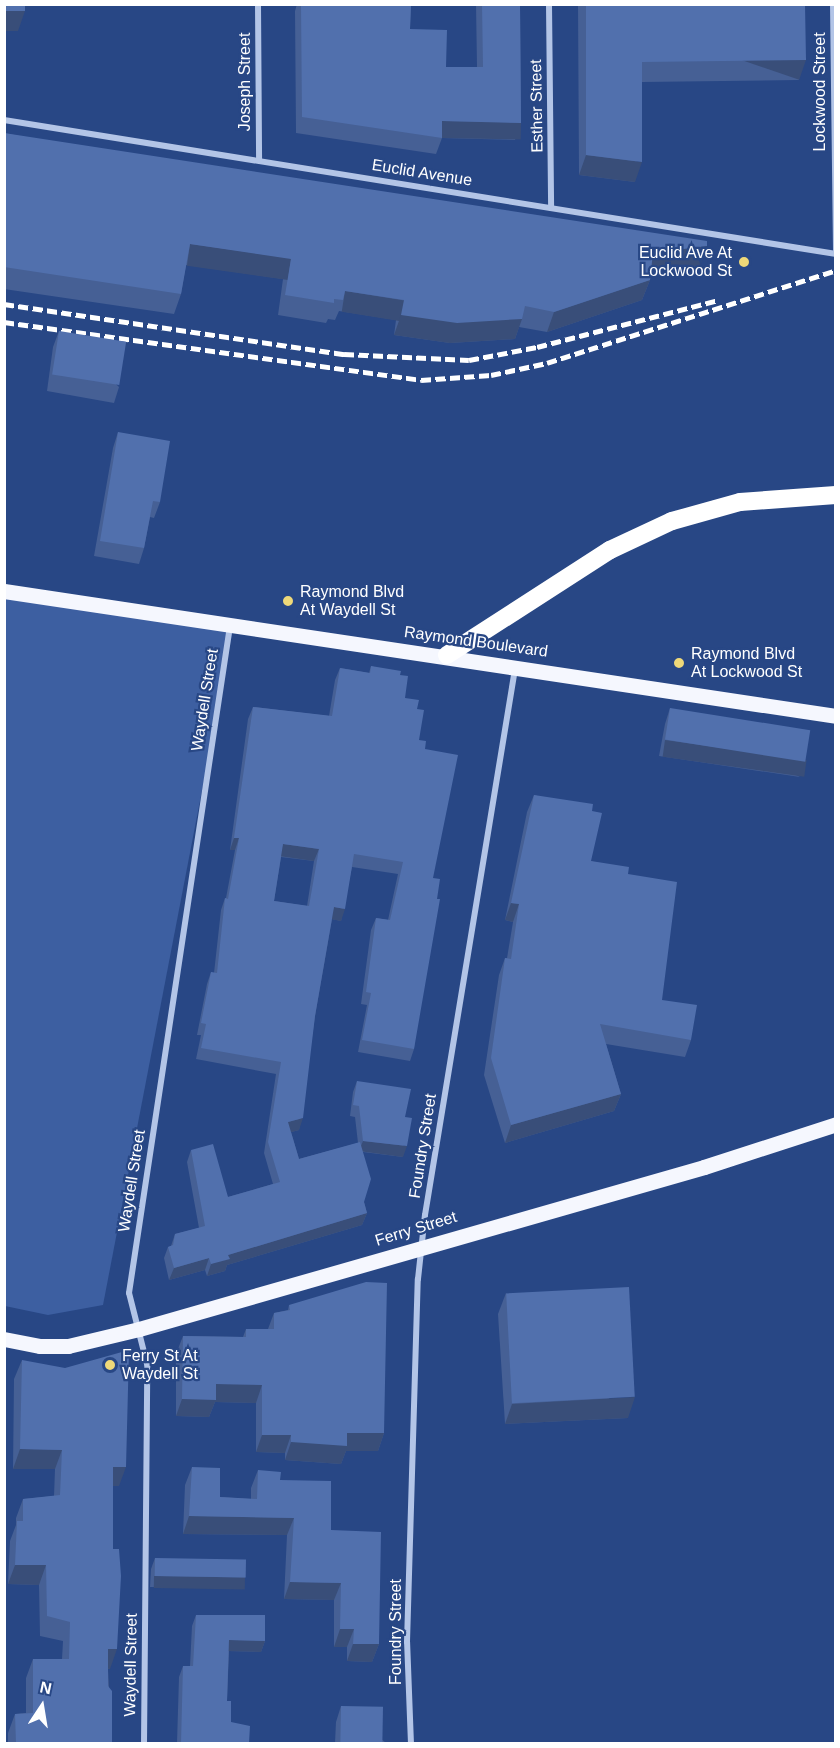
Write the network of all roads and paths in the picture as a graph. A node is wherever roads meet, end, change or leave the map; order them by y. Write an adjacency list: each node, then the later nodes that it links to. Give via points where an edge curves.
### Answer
1 (258, 4): 5 (street, Joseph Street)
2 (549, 4): 6 (street, Esther Street)
3 (833, 4): 7 (street, Lockwood Street)
4 (4, 120): 5 (street, Euclid Avenue)
5 (259, 159): 6 (street, Euclid Avenue)
6 (551, 208): 7 (street, Euclid Avenue)
7 (836, 253)
8 (836, 495): 11 (highway, via 740,502 639,535)
9 (4, 591): 10 (main road, Raymond Boulevard)
10 (230, 625): 11 (main road, Raymond Boulevard); 16 (street, Waydell Street, via 129,1293)
11 (447, 655): 12 (main road, Raymond Boulevard)
12 (515, 665): 13 (main road, Raymond Boulevard); 15 (street, Foundry Street)
13 (836, 716)
14 (836, 1124): 15 (main road, Ferry Street, via 696,1169)
15 (423, 1245): 16 (main road, Ferry Street); 19 (street, Foundry Street, via 418,1280 407,1642)
16 (139, 1329): 17 (main road, Ferry Street, via 68,1346 40,1346); 18 (street, Waydell Street, via 147,1364)
17 (4, 1339)
18 (144, 1743)
19 (411, 1743)

